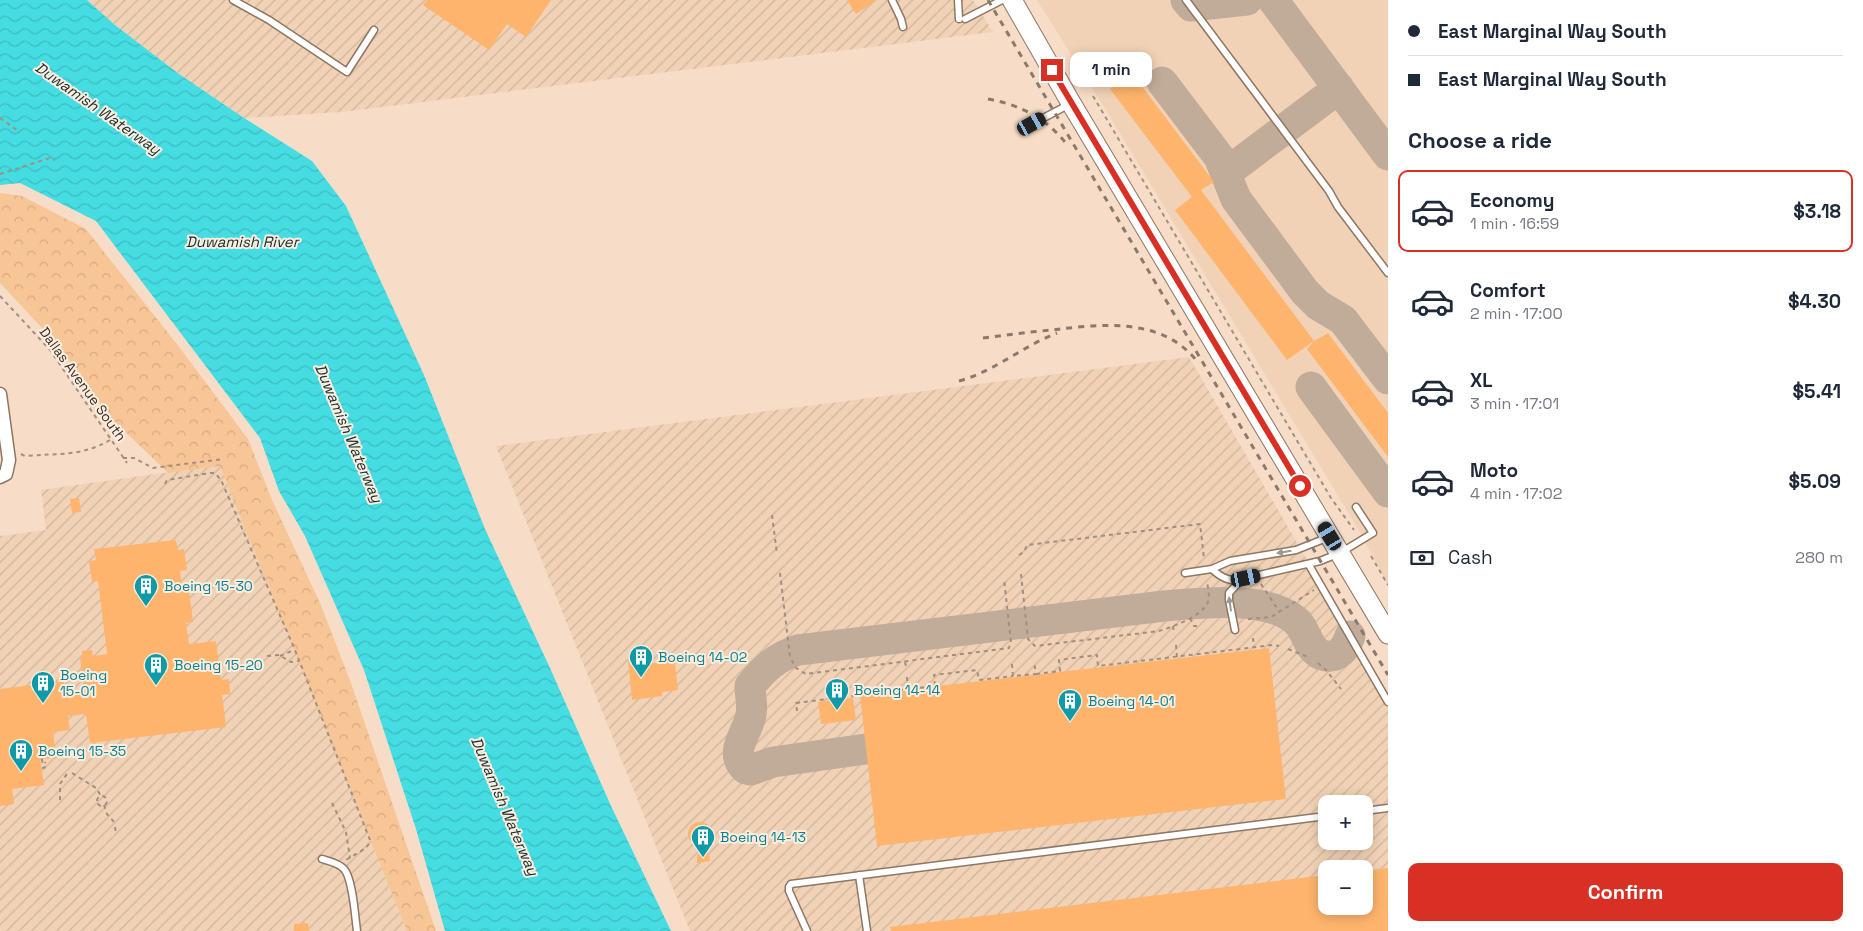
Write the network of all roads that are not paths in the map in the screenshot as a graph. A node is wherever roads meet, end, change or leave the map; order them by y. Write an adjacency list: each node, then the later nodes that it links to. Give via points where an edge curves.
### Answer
1 (233, 0): 8 (lane, via 347,72)
2 (892, 0): 7 (lane)
3 (958, 0): 4 (lane, via 962,19)
4 (1002, 0)
5 (1012, 0): 9 (main road)
6 (1186, 0): 11 (lane)
7 (903, 27)
8 (374, 30)
9 (1071, 103): 10 (lane); 16 (main road)
10 (1032, 124)
11 (1388, 273)
12 (0, 394): 13 (street)
13 (9, 458): 14 (street, via 6,474)
14 (0, 477)
15 (1356, 507): 17 (lane, via 1372,533)
16 (1330, 536): 17 (main road); 19 (lane, one-way to 19, via 1296,550 1230,560)
17 (1340, 553): 18 (lane); 23 (main road)
18 (1309, 564): 21 (lane); 24 (lane)
19 (1212, 569): 20 (lane); 21 (lane, via 1220,578)
20 (1185, 573)
21 (1240, 581): 22 (lane, one-way to 21, via 1229,593)
22 (1235, 630)
23 (1388, 634)
24 (1388, 702)
25 (1388, 808): 26 (lane)
26 (1373, 810)
27 (1318, 817): 29 (lane)
28 (322, 859): 30 (lane, via 344,869 349,879)
29 (860, 875): 31 (lane, via 791,884 789,891); 32 (lane)
30 (357, 931)
31 (807, 931)
32 (867, 931)

